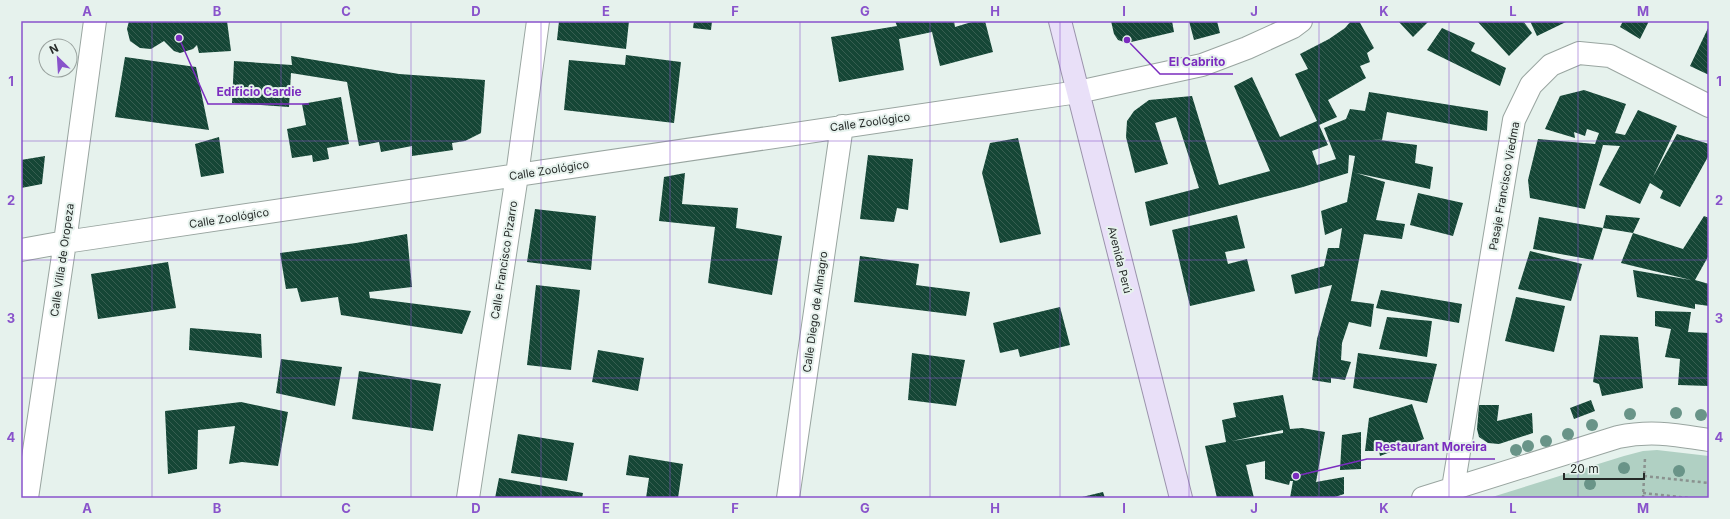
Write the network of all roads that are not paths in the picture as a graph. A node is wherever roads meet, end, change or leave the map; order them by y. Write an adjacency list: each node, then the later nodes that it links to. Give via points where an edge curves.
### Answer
1 (94, 21): 9 (street, Calle Villa de Oropeza)
2 (538, 21): 8 (street, Calle Francisco Pizarro)
3 (1060, 21): 5 (main road, Avenida Perú)
4 (1301, 21): 5 (street, Calle Zoológico, via 1247,48 1202,65)
5 (1078, 92): 7 (street, Calle Zoológico); 16 (main road, Avenida Perú)
6 (1709, 106): 12 (street, Pasaje Francisco Viedma, via 1610,56 1579,53 1551,65 1530,85 1514,120)
7 (842, 126): 8 (street, Calle Zoológico); 15 (street, Calle Diego de Almagro)
8 (517, 175): 9 (street, Calle Zoológico); 14 (street, Calle Francisco Pizarro)
9 (65, 242): 10 (street, Calle Zoológico); 13 (street, Calle Villa de Oropeza)
10 (21, 250)
11 (1709, 440): 12 (street, via 1663,433 1639,433 1618,437)
12 (1453, 488): 17 (street)
13 (27, 498)
14 (468, 498)
15 (788, 498)
16 (1181, 498)
17 (1423, 498)

